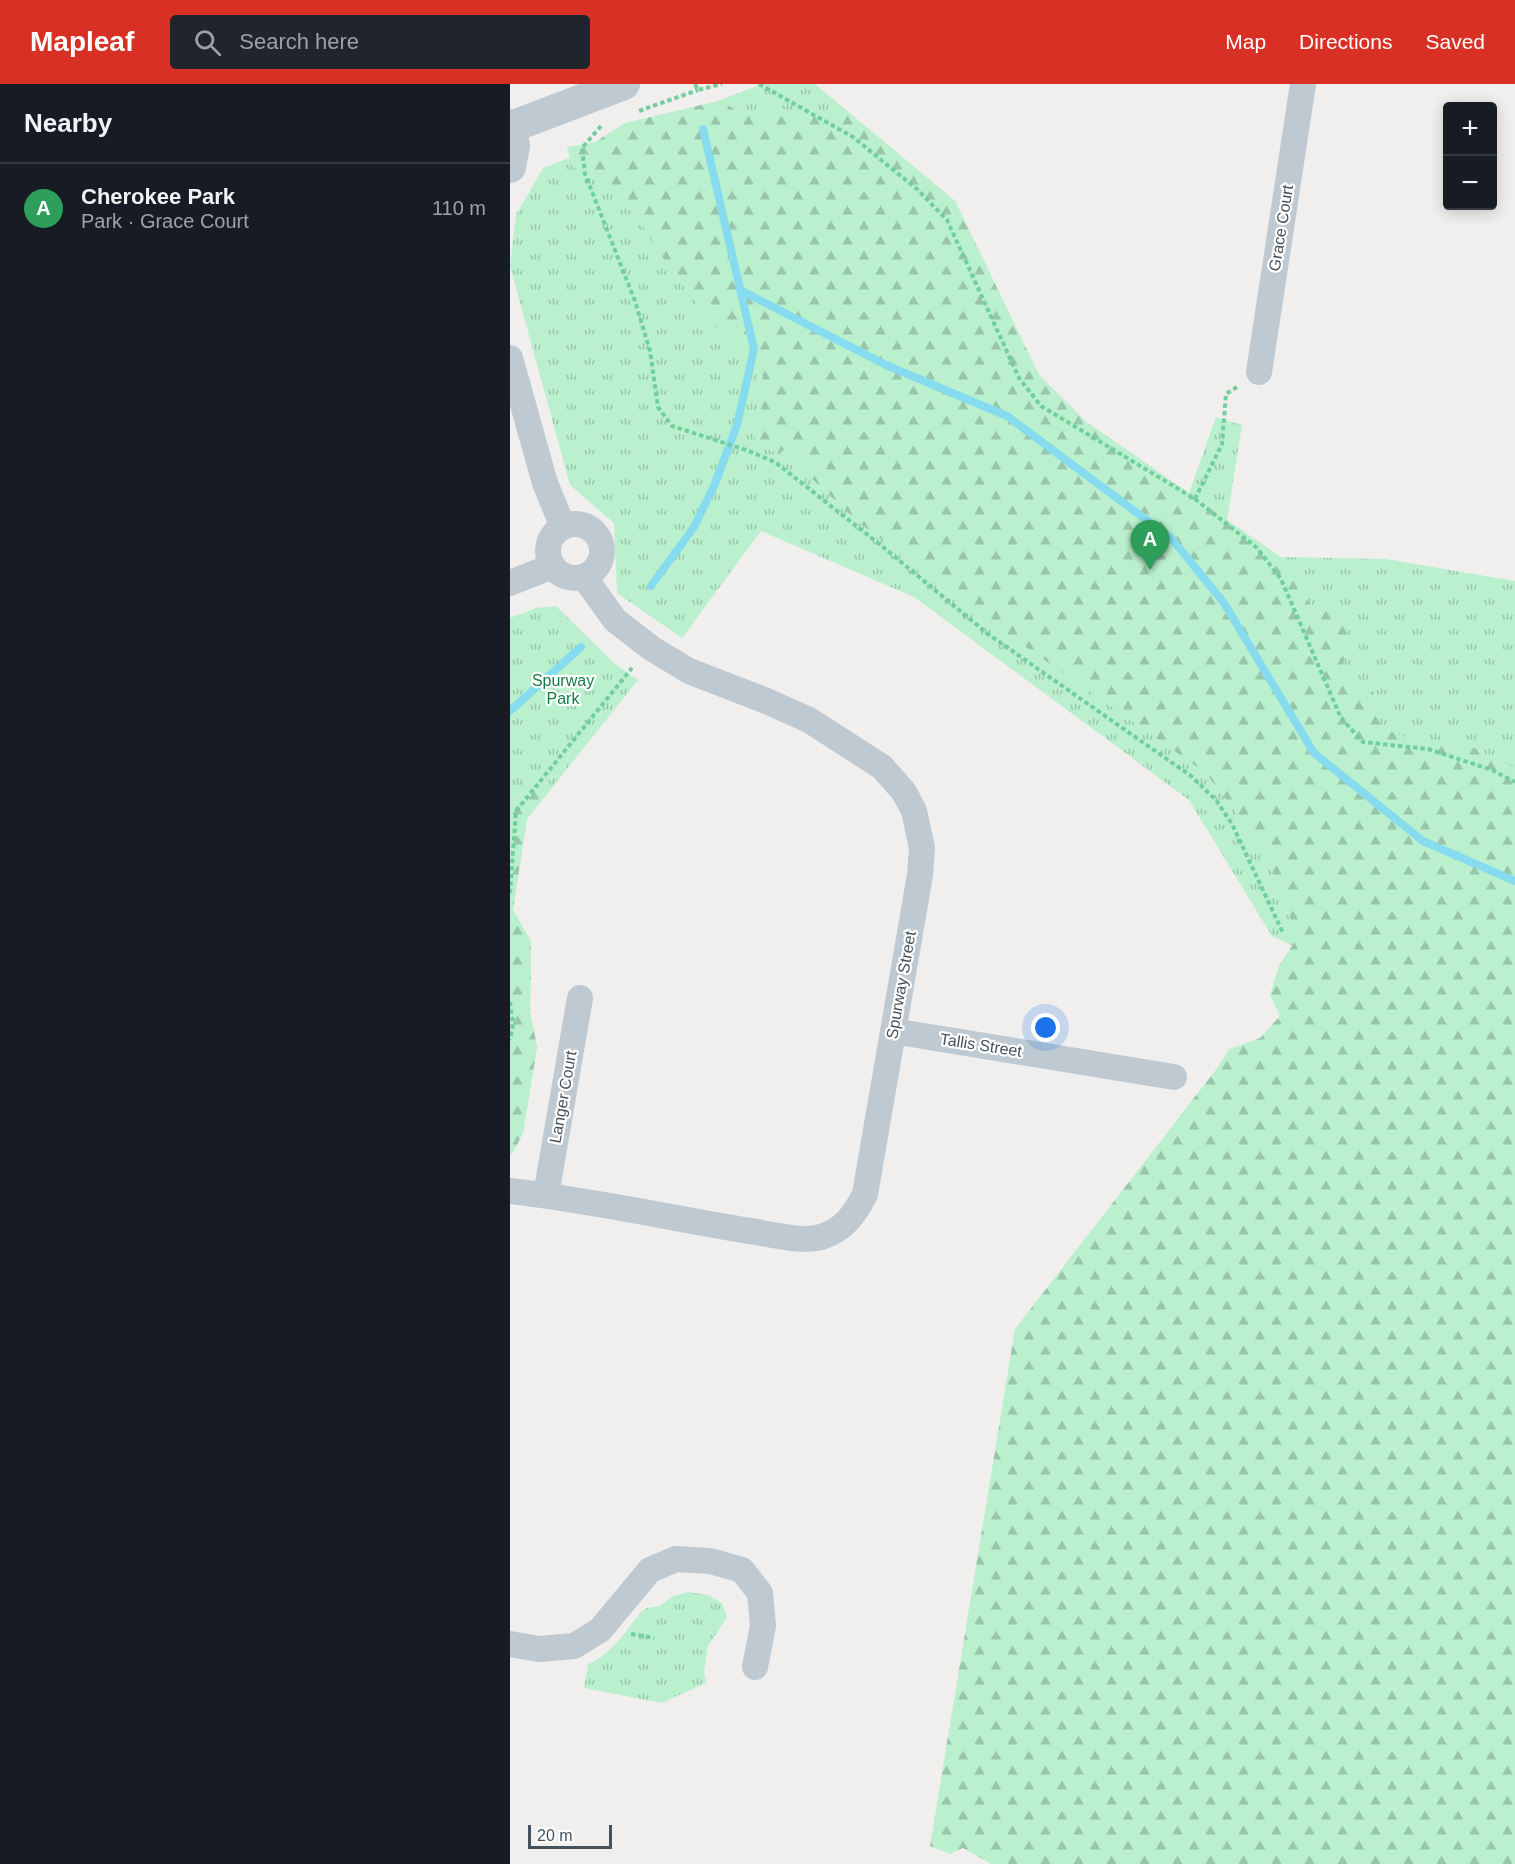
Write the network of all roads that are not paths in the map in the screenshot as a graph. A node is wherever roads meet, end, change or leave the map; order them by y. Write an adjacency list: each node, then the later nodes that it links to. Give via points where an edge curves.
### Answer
1 (624, 84): 3 (street)
2 (1303, 84): 6 (street, Grace Court)
3 (511, 126): 4 (street, via 514,146)
4 (510, 167)
5 (510, 358): 7 (street, via 545,483)
6 (1259, 372)
7 (563, 527): 8 (street, via 549,544); 9 (street, via 584,526 600,541 600,562)
8 (552, 566): 9 (street, via 570,578); 10 (street)
9 (584, 577): 12 (street, Spurway Street, via 615,620 651,648 689,671 809,720 882,767 904,792 914,810 922,848)
10 (510, 583)
11 (580, 998): 15 (street, Langer Court)
12 (893, 1030): 13 (street, Tallis Street); 15 (street, Spurway Street, via 865,1194 854,1215 838,1229 820,1237 796,1238)
13 (1174, 1077)
14 (510, 1191): 15 (street, Spurway Street)
15 (546, 1195)
16 (510, 1644): 17 (street, via 538,1649 574,1646 600,1630 650,1570 676,1559 710,1561 742,1570 760,1593 763,1626)
17 (755, 1667)

